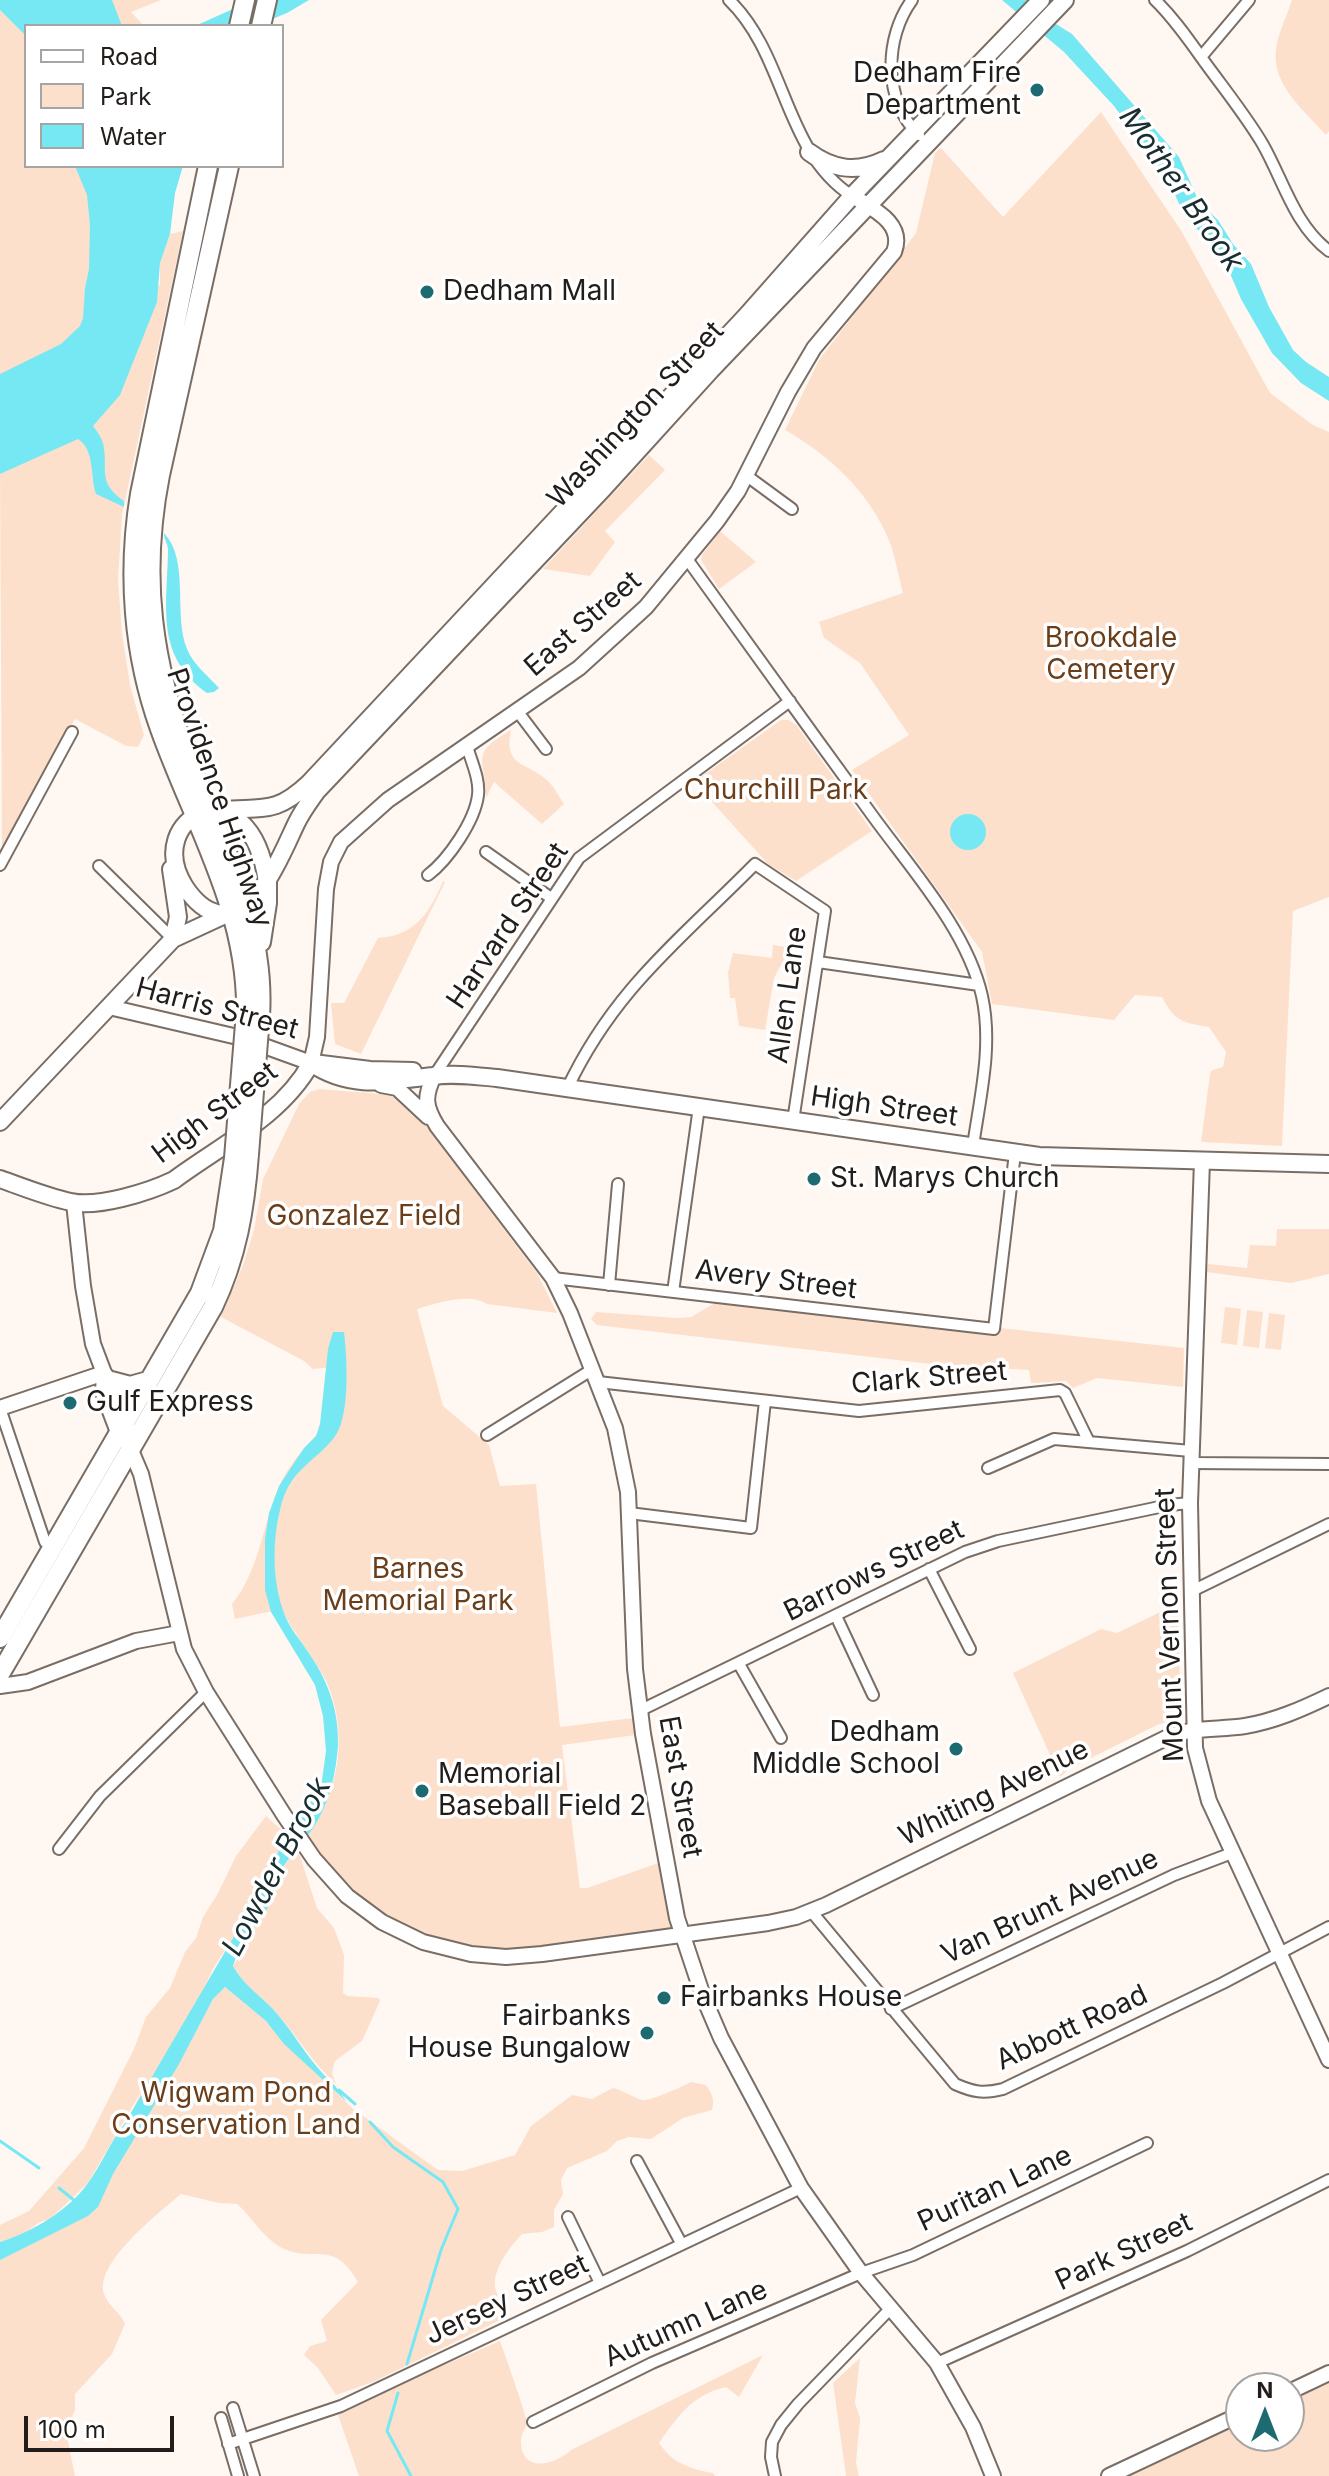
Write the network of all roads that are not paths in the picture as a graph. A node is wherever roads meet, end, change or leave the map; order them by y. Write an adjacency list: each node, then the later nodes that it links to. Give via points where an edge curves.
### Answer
1 (245, 0): 9 (highway)
2 (267, 0): 10 (highway)
3 (729, 0): 14 (street, via 759,37)
4 (912, 0): 12 (street, via 896,29 893,81 899,109)
5 (1041, 0): 12 (main road, Washington Street)
6 (1155, 0): 11 (street)
7 (1249, 0): 11 (street)
8 (1062, 4): 13 (main road, Washington Street)
9 (239, 24)
10 (261, 24)
11 (1201, 57): 20 (street, via 1262,144 1302,220)
12 (915, 131): 13 (street); 15 (main road, Washington Street)
13 (929, 144): 19 (main road, Washington Street)
14 (809, 152): 15 (main road, via 852,169); 18 (street)
15 (889, 157): 18 (main road, Washington Street)
16 (208, 168): 29 (highway, Providence Highway, via 140,494 133,568 138,641 149,695 163,738)
17 (229, 168): 29 (highway, Providence Highway, via 160,475 149,564 161,672)
18 (852, 196): 19 (street); 29 (main road, Washington Street, via 309,783 274,807)
19 (869, 206): 21 (street, East Street, via 888,221 897,237 894,252 814,348); 35 (main road, Washington Street, via 317,791)
20 (1329, 251)
21 (747, 476): 22 (street); 23 (street, East Street)
22 (792, 509)
23 (687, 559): 24 (street); 25 (street, East Street, via 616,637)
24 (790, 701): 36 (street, Harvard Street, via 588,850); 41 (street, via 927,889)
25 (518, 712): 27 (street, East Street); 28 (street)
26 (72, 732): 32 (street)
27 (467, 746): 34 (street, via 478,796 452,853); 44 (street, East Street, via 370,814 335,852 326,889)
28 (546, 749)
29 (203, 814): 30 (main road, via 183,827); 35 (main road, via 228,814 247,827 260,848); 37 (highway, Providence Highway)
30 (174, 844): 37 (main road, via 178,873 192,897 209,911 225,914); 38 (main road, via 178,917)
31 (486, 852): 36 (street)
32 (0, 865)
33 (99, 866): 38 (street)
34 (428, 875)
35 (267, 882): 37 (main road, Washington Street); 39 (highway)
36 (551, 898): 45 (street, Harvard Street)
37 (240, 908): 38 (main road); 39 (highway, Providence Highway); 43 (highway, Providence Highway)
38 (173, 939): 42 (main road)
39 (258, 957): 43 (highway, Providence Highway)
40 (818, 962): 41 (street); 47 (street, Allen Lane, via 825,911 755,864 638,979 593,1039); 49 (street, Allen Lane)
41 (979, 985): 52 (street, via 986,1046)
42 (109, 1007): 44 (street, Harris Street, via 242,1038); 50 (main road)
43 (253, 1014): 54 (highway, Providence Highway, bridge)
44 (311, 1063): 45 (main road, High Street); 46 (main road, High Street, via 336,1078); 59 (main road, High Street, via 302,1081 276,1107 174,1180 138,1194)
45 (434, 1076): 46 (main road, High Street); 47 (main road, High Street, via 497,1078); 51 (street, East Street, via 426,1101)
46 (367, 1083): 51 (street, via 397,1088)
47 (567, 1089): 48 (main road, High Street)
48 (699, 1107): 49 (main road, High Street); 62 (street)
49 (793, 1121): 52 (main road, High Street)
50 (0, 1122)
51 (437, 1126): 60 (street, East Street)
52 (973, 1146): 53 (main road, High Street)
53 (1015, 1153): 55 (main road, High Street); 62 (street, Avery Street, via 994,1329)
54 (242, 1156): 65 (highway, Providence Highway, via 212,1265); 71 (highway, Providence Highway, via 242,1219 223,1287)
55 (1202, 1161): 56 (main road, High Street); 72 (street, Mount Vernon Street)
56 (1329, 1164)
57 (0, 1179): 59 (main road, High Street)
58 (618, 1184): 61 (street)
59 (74, 1203): 64 (street, Whiting Avenue, via 93,1344)
60 (553, 1278): 61 (street, Avery Street); 63 (street, East Street)
61 (609, 1285): 62 (street, Avery Street)
62 (673, 1292)
63 (596, 1376): 66 (street, Clark Street); 69 (street); 76 (street, East Street, via 620,1444)
64 (108, 1377): 65 (highway, via 130,1386); 67 (street); 68 (street, Whiting Avenue)
65 (148, 1381): 68 (highway, Providence Highway)
66 (765, 1401): 70 (street, Clark Street, via 867,1411 1060,1390); 76 (street, via 751,1528)
67 (0, 1408): 78 (street)
68 (122, 1425): 71 (street, Whiting Avenue); 83 (highway, Providence Highway)
69 (487, 1435)
70 (1089, 1442): 72 (street); 74 (street, via 1048,1441)
71 (130, 1448): 82 (street, Whiting Avenue); 86 (highway, Providence Highway)
72 (1191, 1457): 73 (street); 75 (street, Mount Vernon Street)
73 (1329, 1464)
74 (988, 1468)
75 (1190, 1503): 79 (street, Barrows Street, via 998,1541); 80 (street, Mount Vernon Street)
76 (629, 1513): 91 (street, East Street)
77 (1329, 1524): 80 (street)
78 (45, 1542)
79 (929, 1569): 81 (street, Barrows Street); 84 (street)
80 (1190, 1592): 92 (street, Mount Vernon Street)
81 (836, 1616): 85 (street, Barrows Street); 89 (street)
82 (179, 1633): 87 (street, via 136,1641 28,1682); 88 (street, Whiting Avenue)
83 (0, 1638)
84 (970, 1649)
85 (739, 1664): 91 (street, Barrows Street); 93 (street)
86 (0, 1674)
87 (0, 1686)
88 (206, 1692): 94 (street, via 100,1796); 98 (street, Whiting Avenue, via 304,1845 337,1886 407,1935 488,1956)
89 (873, 1695)
90 (1329, 1696): 92 (street, Whiting Avenue, via 1261,1723)
91 (639, 1711): 98 (street, East Street)
92 (1195, 1730): 95 (street, Mount Vernon Street, via 1204,1788); 96 (street, Whiting Avenue, via 1168,1737)
93 (781, 1738)
94 (59, 1849)
95 (1232, 1853): 99 (street, Mount Vernon Street); 100 (street, Van Brunt Avenue, via 1174,1875)
96 (811, 1911): 98 (street, Whiting Avenue); 100 (street, Abbott Road)
97 (1329, 1927): 99 (street, Abbott Road)
98 (682, 1936): 105 (street, East Street, via 721,2038)
99 (1279, 1955): 100 (street, Abbott Road, via 985,2094 955,2084); 101 (street, Mount Vernon Street)
100 (891, 2009)
101 (1329, 2060)
102 (1147, 2143): 108 (street, Puritan Lane, via 913,2255)
103 (637, 2161): 107 (street)
104 (1329, 2180): 111 (street, Park Street, via 1187,2251)
105 (801, 2188): 107 (street, Jersey Street); 108 (street, East Street)
106 (568, 2217): 109 (street)
107 (681, 2243): 109 (street, Jersey Street)
108 (861, 2273): 110 (street, East Street); 116 (street, Autumn Lane, via 652,2363)
109 (600, 2283): 118 (street, Jersey Street, via 341,2406)
110 (891, 2308): 111 (street, East Street); 122 (street, via 781,2425 772,2442)
111 (937, 2363): 123 (street, East Street)
112 (1329, 2373): 113 (street)
113 (1305, 2384)
114 (233, 2408): 118 (street)
115 (221, 2418): 119 (street)
116 (533, 2422)
117 (1225, 2422): 124 (street)
118 (243, 2439): 119 (street, Jersey Street); 121 (street)
119 (228, 2444): 120 (street)
120 (238, 2476)
121 (254, 2476)
122 (775, 2476)
123 (993, 2476)
124 (1109, 2476)

